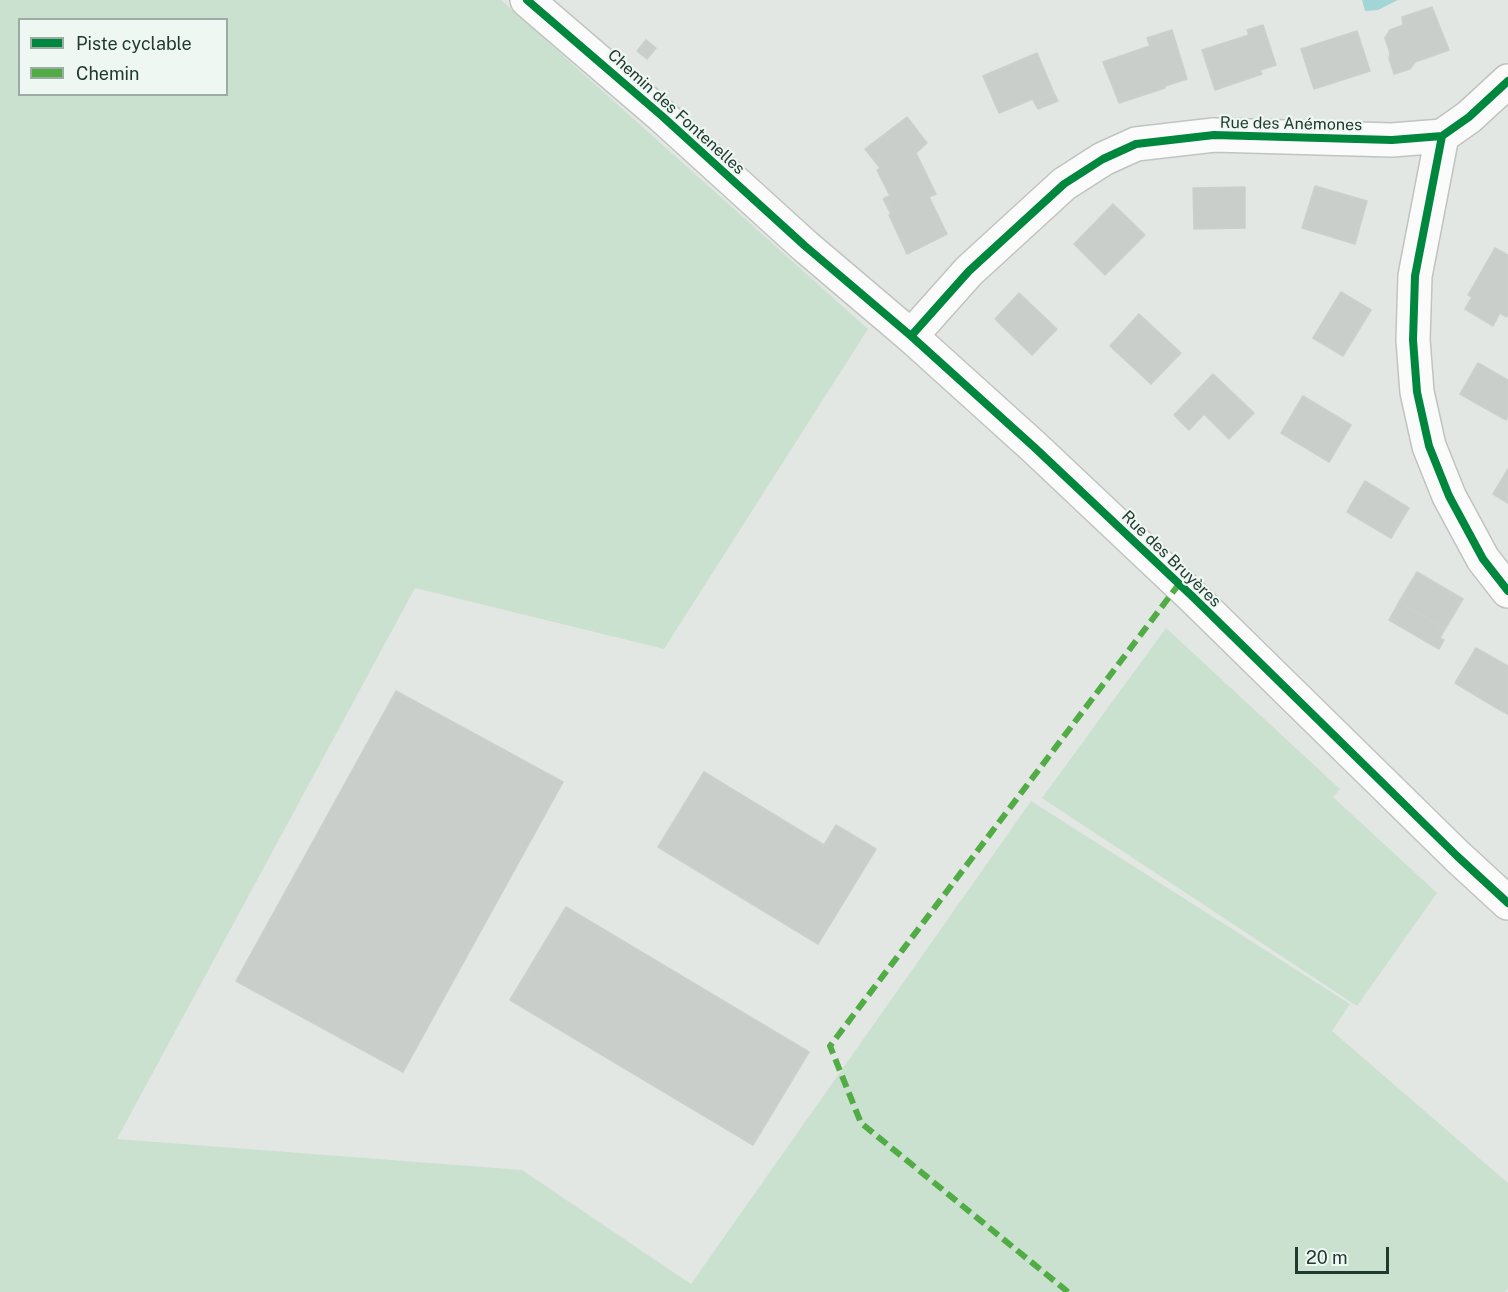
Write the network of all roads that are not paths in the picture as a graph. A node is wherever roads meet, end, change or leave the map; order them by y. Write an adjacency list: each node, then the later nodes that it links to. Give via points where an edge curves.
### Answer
1 (527, 0): 4 (street, Chemin des Fontenelles)
2 (1508, 81): 3 (street)
3 (1442, 136): 5 (street, Rue des Anémones, via 1392,140 1214,135 1136,144 1064,184 969,272); 6 (street, via 1415,276 1413,340 1417,392 1429,446 1449,496 1483,559)
4 (805, 246): 5 (street, Rue des Bruyères)
5 (911, 336): 7 (street, Rue des Bruyères, via 1193,597)
6 (1508, 591)
7 (1508, 903)

